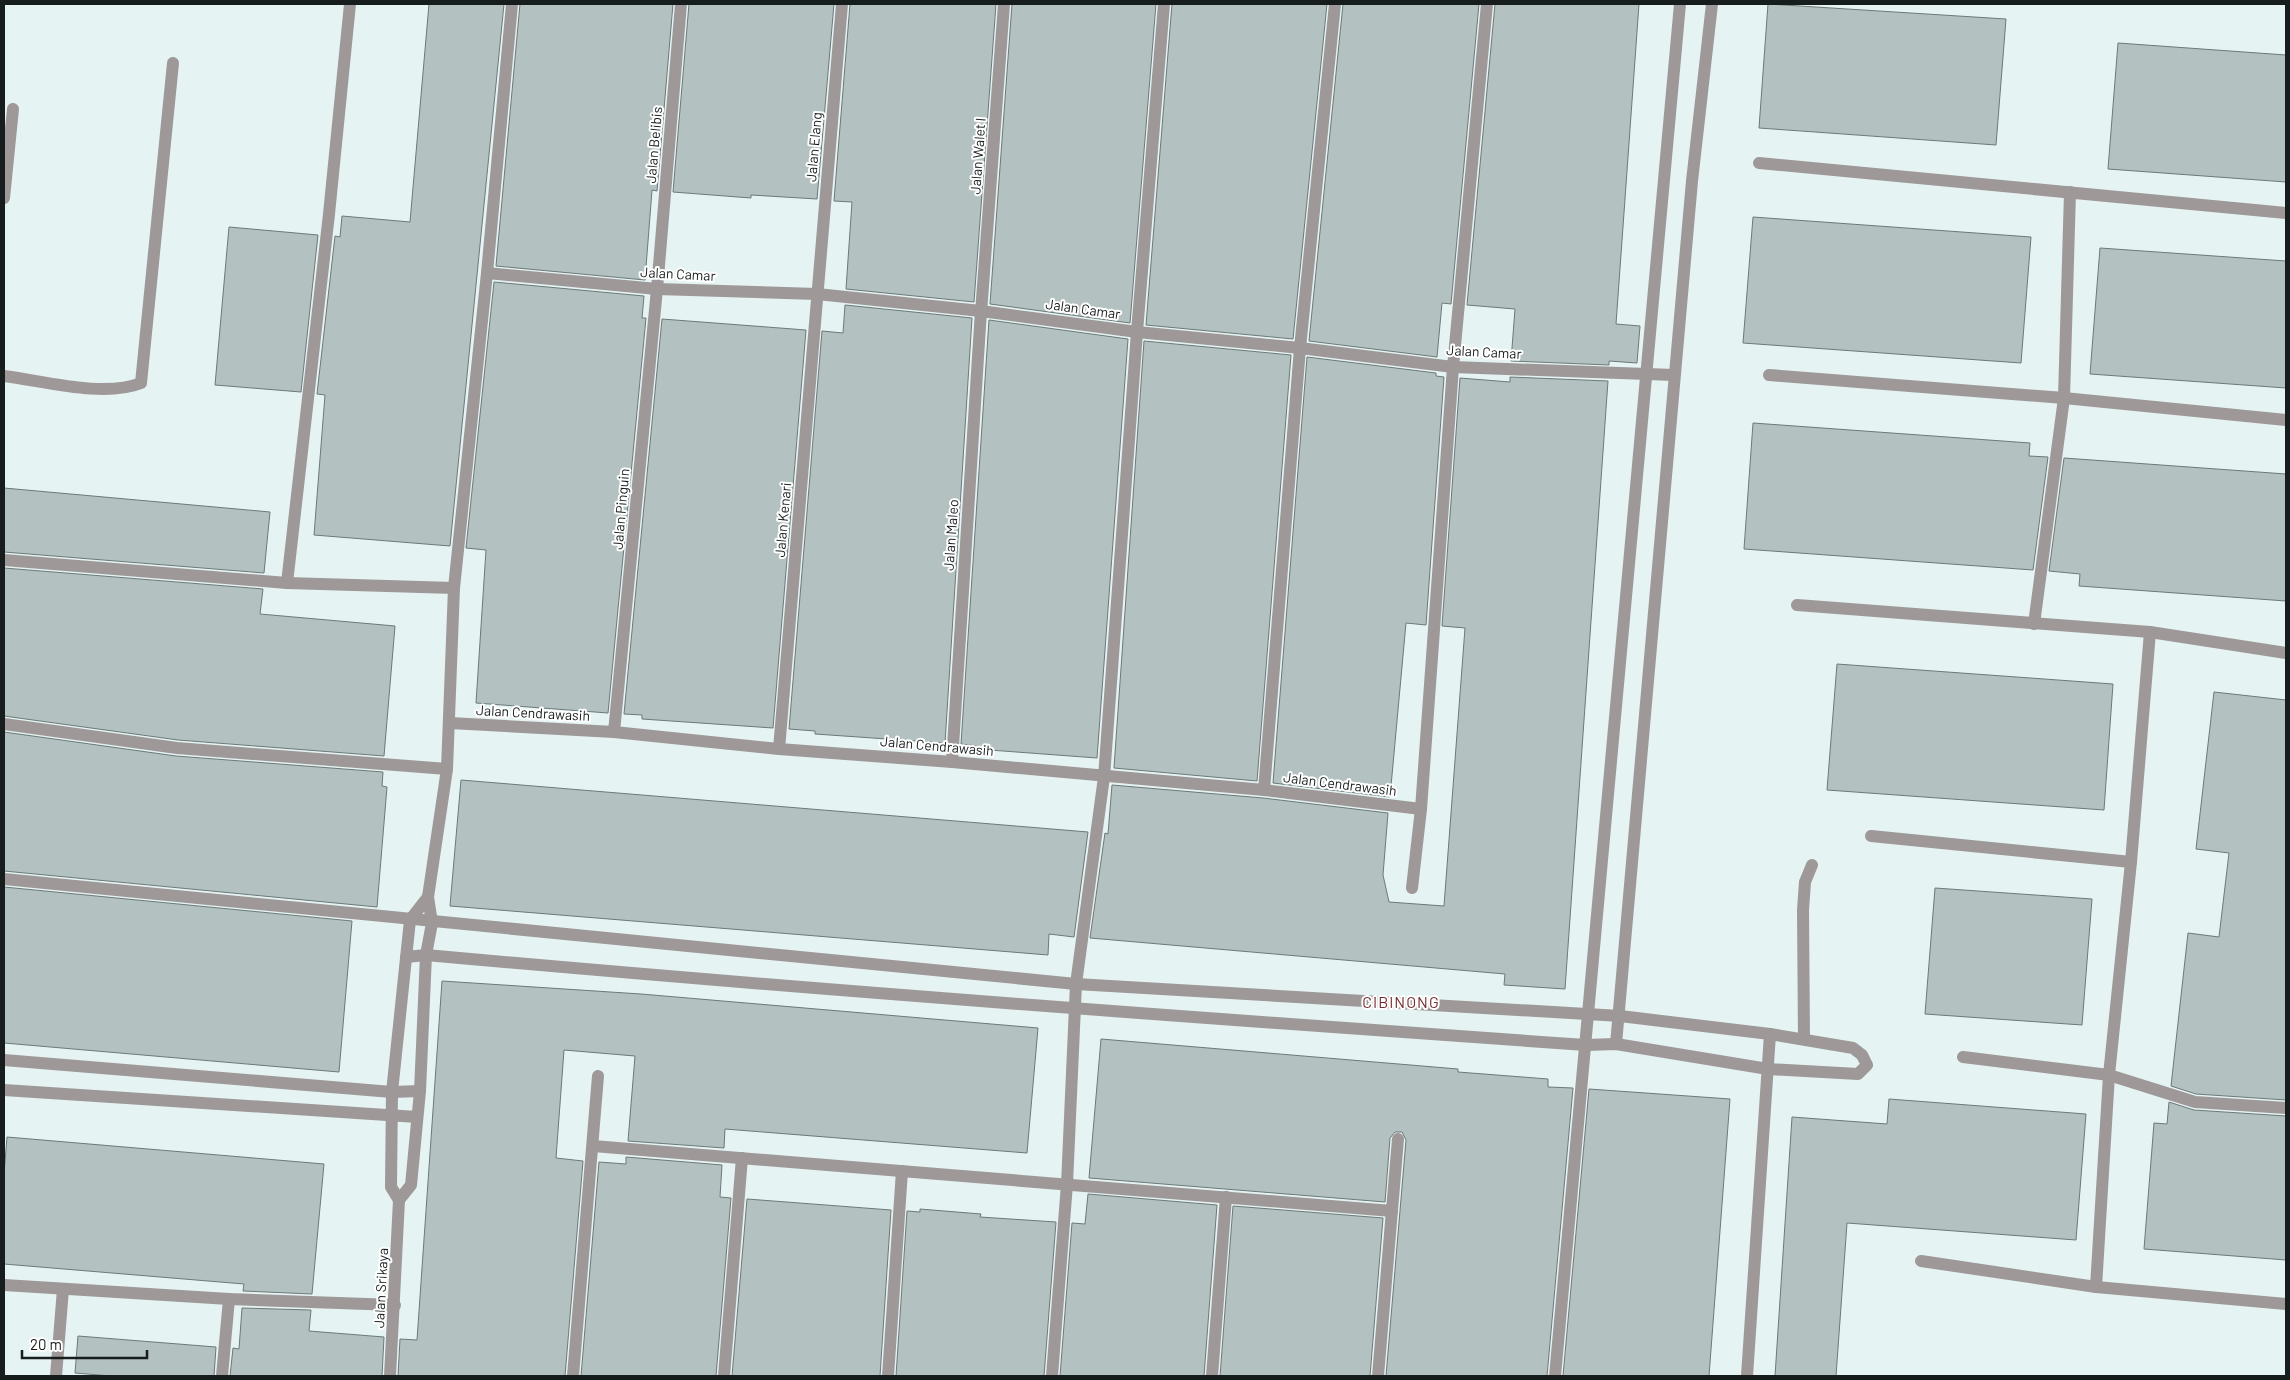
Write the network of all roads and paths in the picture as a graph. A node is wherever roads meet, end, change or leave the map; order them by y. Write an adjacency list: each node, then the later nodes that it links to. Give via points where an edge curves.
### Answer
1 (350, 4): 31 (street)
2 (512, 4): 17 (street)
3 (681, 4): 18 (street, Jalan Belibis)
4 (842, 4): 19 (street, Jalan Elang)
5 (1004, 4): 20 (street, Jalan Walet I)
6 (1164, 4): 21 (street)
7 (1335, 4): 22 (street)
8 (1488, 4): 23 (street)
9 (1680, 4): 24 (street)
10 (1712, 4): 25 (street)
11 (173, 63): 27 (street, via 141,383 110,390)
12 (13, 109): 15 (street)
13 (1759, 162): 14 (street)
14 (2070, 192): 16 (street); 28 (street)
15 (4, 198)
16 (2286, 213)
17 (487, 273): 18 (street, Jalan Camar); 32 (street)
18 (657, 289): 19 (street, Jalan Camar); 39 (street, Jalan Pinguin)
19 (817, 294): 20 (street, Jalan Camar); 40 (street, Jalan Kenari)
20 (981, 311): 21 (street, Jalan Camar); 41 (street, Jalan Maleo)
21 (1137, 332): 22 (street, Jalan Camar); 43 (street)
22 (1300, 348): 23 (street, Jalan Camar); 44 (street)
23 (1453, 367): 24 (street, Jalan Camar); 45 (street)
24 (1646, 373): 25 (street, Jalan Camar); 58 (street)
25 (1674, 375): 59 (street)
26 (1769, 375): 28 (street)
27 (4, 376)
28 (2064, 398): 29 (street); 34 (street)
29 (2286, 420)
30 (4, 560): 31 (street)
31 (287, 583): 32 (street)
32 (454, 588): 37 (street)
33 (1797, 606): 34 (street)
34 (2034, 624): 35 (street)
35 (2150, 632): 36 (street); 47 (street)
36 (2286, 654)
37 (450, 723): 39 (street, Jalan Cendrawasih); 42 (street)
38 (4, 724): 42 (street, via 177,748)
39 (614, 732): 40 (street, Jalan Cendrawasih)
40 (779, 749): 41 (street, Jalan Cendrawasih)
41 (952, 762): 43 (street, Jalan Cendrawasih)
42 (447, 769): 51 (street)
43 (1104, 777): 44 (street, Jalan Cendrawasih); 56 (street)
44 (1264, 790): 45 (street, Jalan Cendrawasih)
45 (1420, 809): 50 (street)
46 (1871, 836): 47 (street)
47 (2132, 862): 67 (street)
48 (1812, 865): 61 (street, via 1805,882 1803,910)
49 (4, 879): 52 (street)
50 (1412, 888)
51 (428, 897): 52 (street); 53 (street)
52 (410, 920): 53 (street); 54 (street)
53 (432, 923): 55 (street); 56 (street)
54 (406, 956): 55 (street); 71 (street)
55 (426, 956): 57 (street); 70 (street)
56 (1076, 984): 57 (street); 58 (street)
57 (1076, 1009): 63 (street); 79 (street)
58 (1587, 1013): 59 (street); 63 (street)
59 (1620, 1016): 60 (street); 62 (street)
60 (1770, 1034): 61 (street); 66 (street)
61 (1804, 1039): 66 (street, via 1853,1048 1867,1065 1858,1074)
62 (1616, 1044): 63 (street); 66 (street)
63 (1586, 1045): 99 (street)
64 (1963, 1057): 67 (street)
65 (4, 1060): 71 (street)
66 (1768, 1068): 100 (street)
67 (2109, 1075): 72 (street, via 2195,1102); 85 (street)
68 (598, 1076): 76 (street)
69 (4, 1090): 73 (street)
70 (420, 1091): 71 (street); 74 (street)
71 (392, 1092): 73 (street)
72 (2286, 1108)
73 (392, 1117): 74 (street); 81 (street, via 391,1187)
74 (417, 1117): 81 (street, via 412,1185)
75 (1398, 1139): 82 (street)
76 (593, 1146): 77 (street); 93 (street)
77 (742, 1158): 78 (street); 94 (street)
78 (902, 1171): 79 (street); 95 (street)
79 (1067, 1184): 80 (street); 96 (street)
80 (1226, 1197): 82 (street); 97 (street)
81 (400, 1200): 89 (street, Jalan Srikaya)
82 (1392, 1210): 98 (street)
83 (1921, 1261): 85 (street)
84 (4, 1285): 86 (street)
85 (2096, 1287): 88 (street)
86 (63, 1289): 87 (street); 90 (street)
87 (229, 1299): 89 (street); 91 (street)
88 (2286, 1304)
89 (395, 1305): 92 (street, Jalan Srikaya)
90 (56, 1376)
91 (222, 1376)
92 (390, 1376)
93 (573, 1376)
94 (724, 1376)
95 (888, 1376)
96 (1052, 1376)
97 (1212, 1376)
98 (1378, 1376)
99 (1555, 1376)
100 (1747, 1376)

